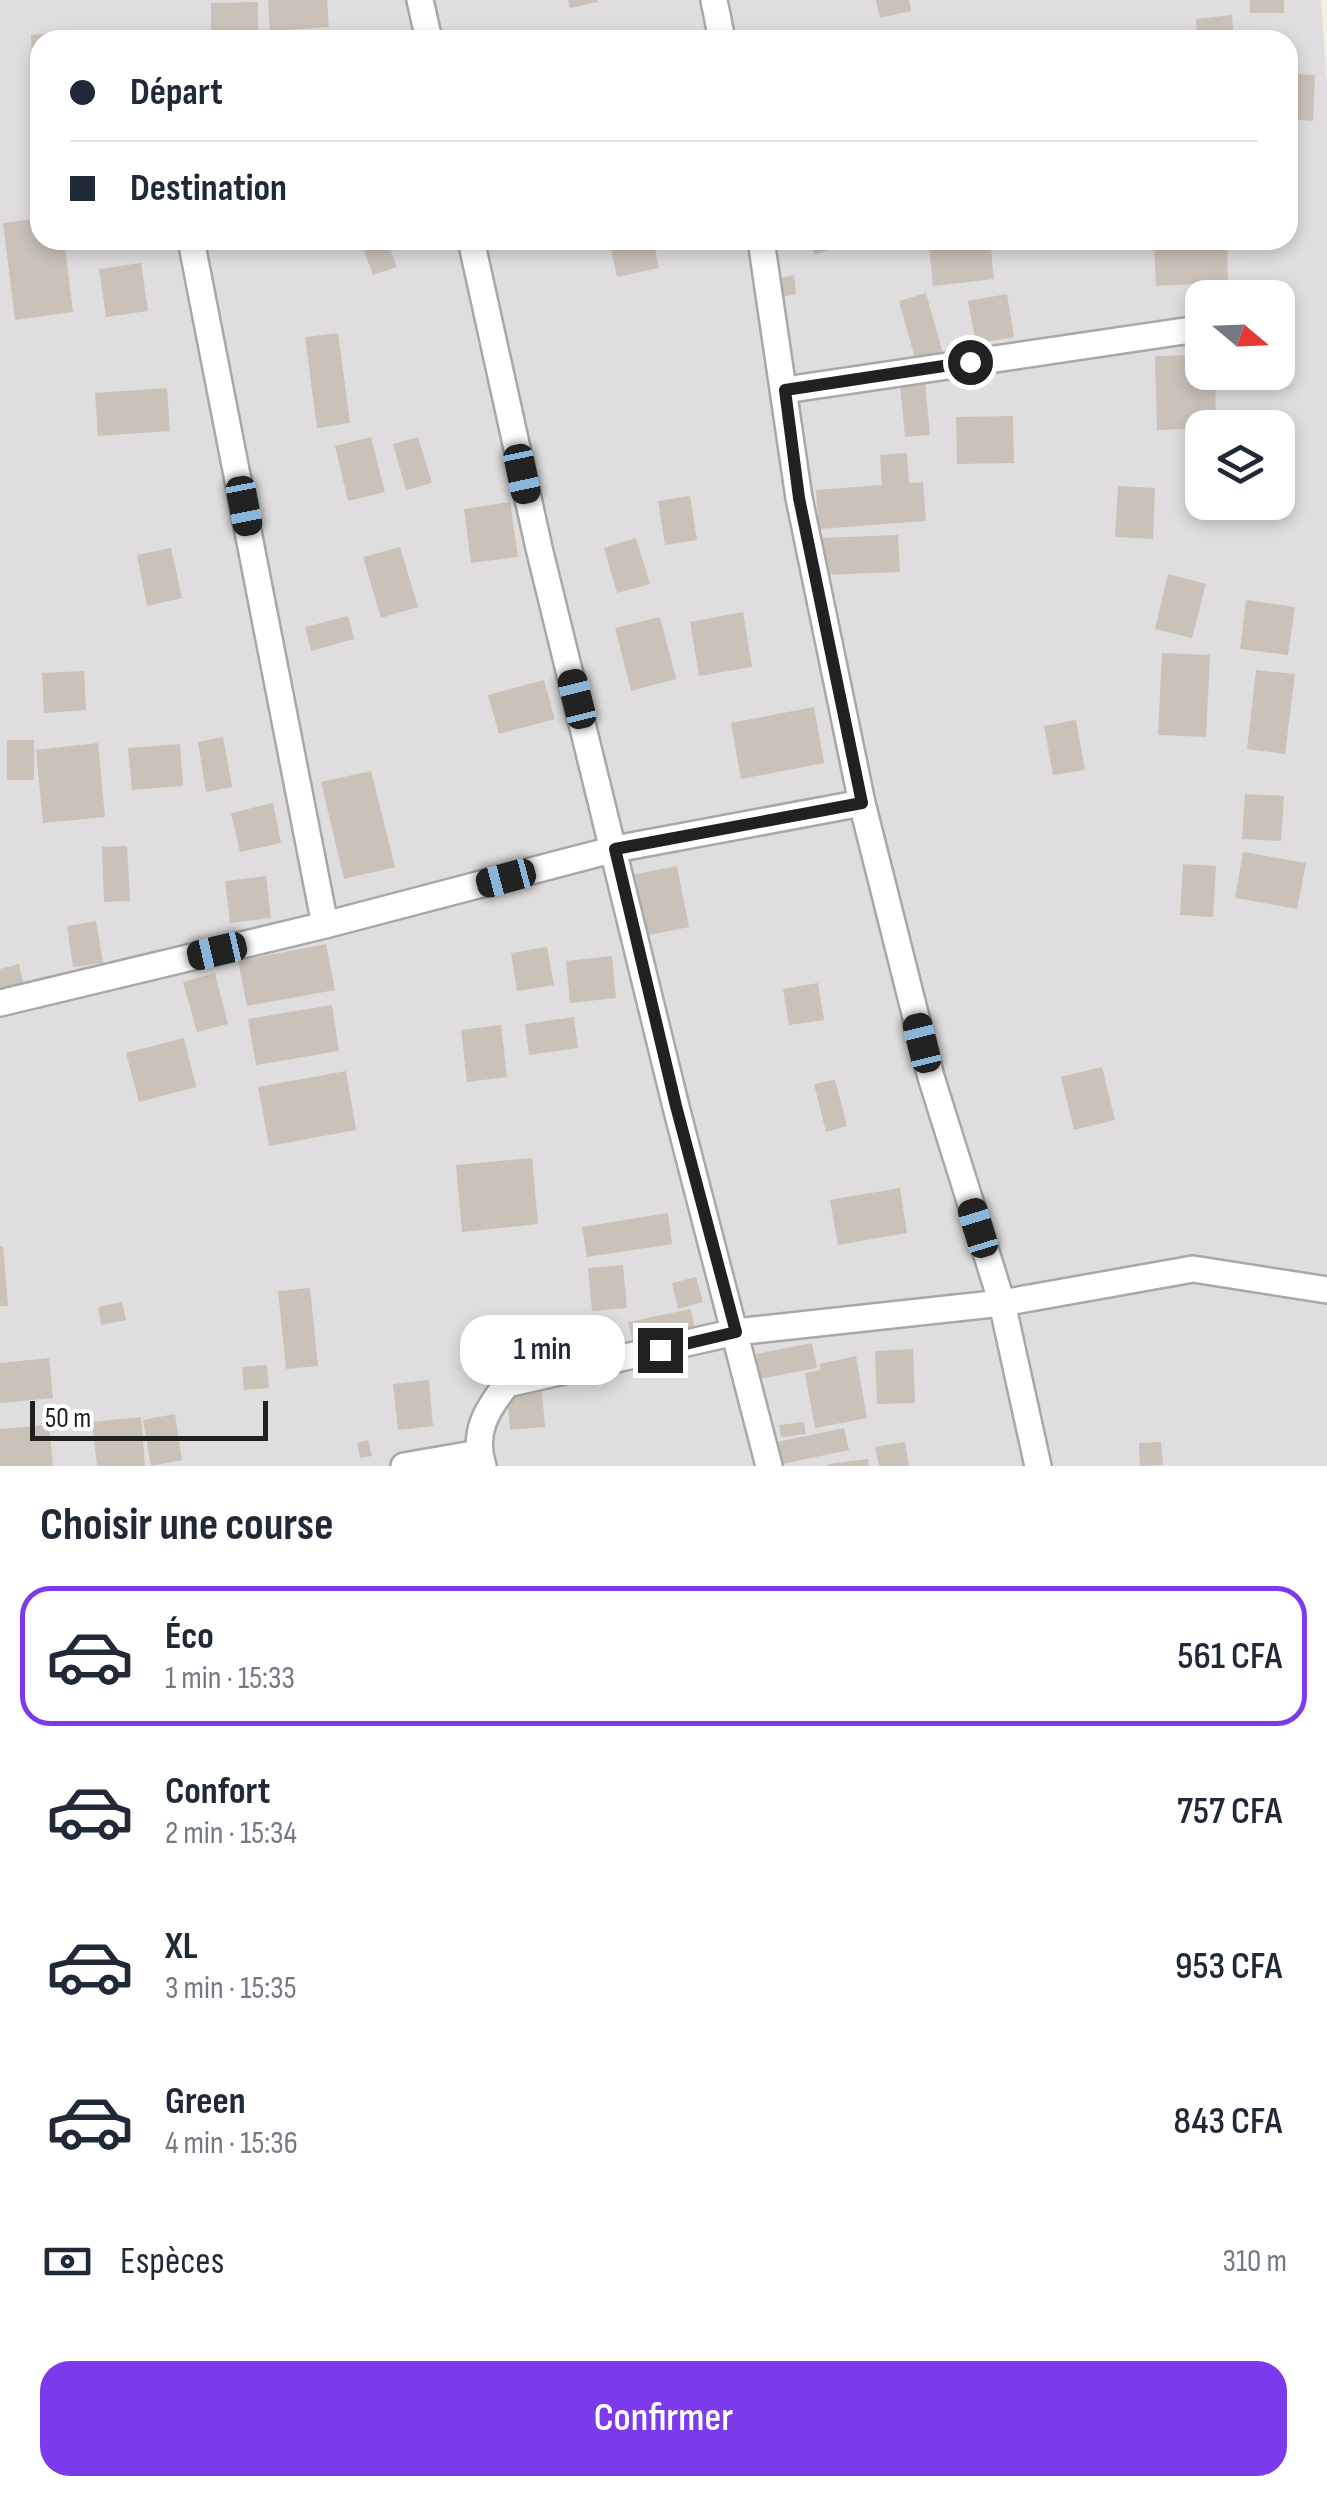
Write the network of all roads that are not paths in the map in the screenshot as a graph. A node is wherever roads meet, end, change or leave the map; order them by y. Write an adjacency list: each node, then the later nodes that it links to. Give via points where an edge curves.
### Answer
1 (420, 0): 3 (street)
2 (714, 0): 4 (street)
3 (427, 30)
4 (720, 30)
5 (193, 250): 12 (street)
6 (473, 250): 11 (street)
7 (763, 250): 9 (street)
8 (1185, 331): 9 (street)
9 (785, 390): 10 (street, via 799,498)
10 (862, 803): 11 (street); 15 (street, via 931,1077)
11 (615, 849): 12 (street); 16 (street)
12 (325, 925): 13 (street)
13 (0, 1003)
14 (1327, 1290): 15 (street, via 1193,1269)
15 (1002, 1304): 16 (street); 20 (street)
16 (736, 1332): 17 (street, via 508,1384 481,1423); 19 (street)
17 (481, 1460): 18 (street)
18 (404, 1466)
19 (769, 1466)
20 (1038, 1466)

